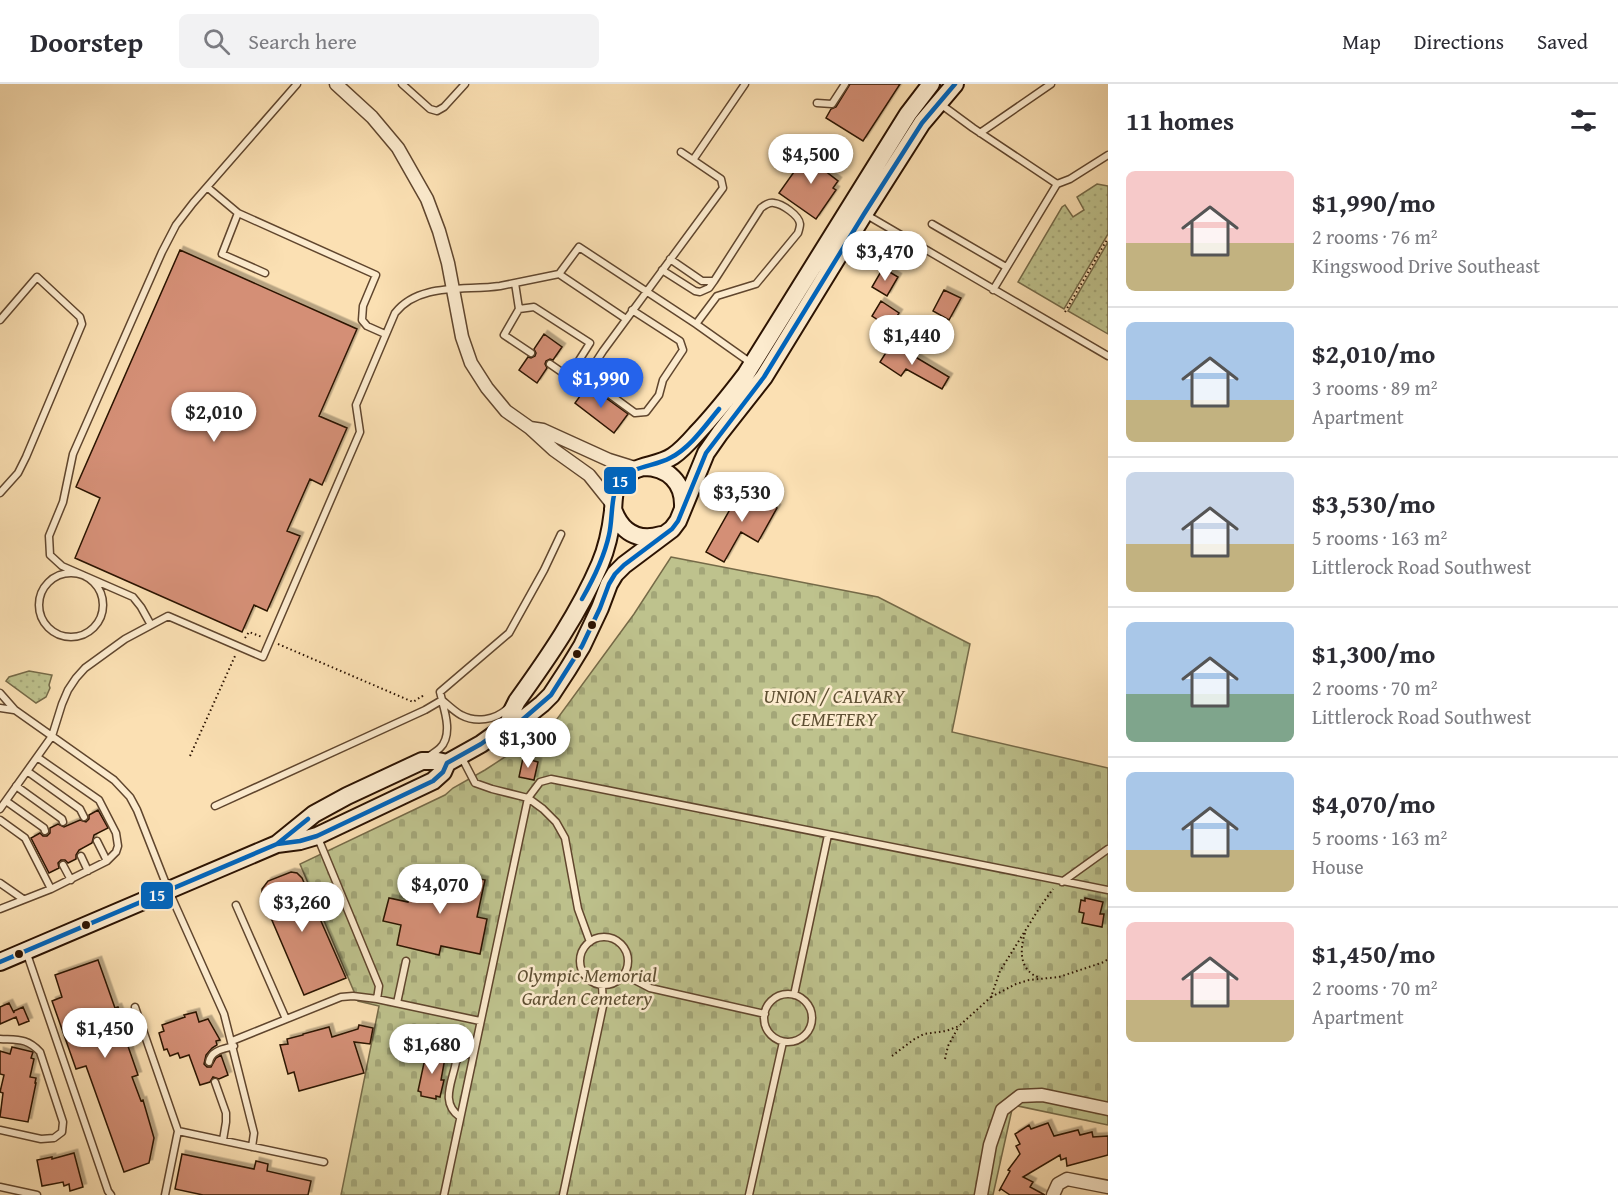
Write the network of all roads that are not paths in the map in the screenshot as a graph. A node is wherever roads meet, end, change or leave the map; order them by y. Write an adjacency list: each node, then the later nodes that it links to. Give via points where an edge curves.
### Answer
1 (297, 84): 17 (lane)
2 (336, 84): 28 (street, via 398,148 427,199 448,263)
3 (402, 84): 4 (lane, via 437,111)
4 (465, 84)
5 (745, 84): 15 (lane)
6 (845, 84): 11 (lane, via 832,104)
7 (931, 84): 42 (main road, via 908,114)
8 (955, 84): 10 (main road)
9 (1051, 84): 12 (lane)
10 (939, 102): 12 (lane); 19 (main road)
11 (817, 103)
12 (980, 133): 16 (lane)
13 (681, 152): 15 (lane)
14 (1108, 155): 16 (lane)
15 (693, 160): 21 (lane, via 722,179 723,188)
16 (1057, 184): 22 (lane)
17 (207, 187): 18 (lane); 50 (lane, via 176,225 162,252 73,454 63,502 49,536 50,555 62,566)
18 (238, 213): 24 (lane, via 222,254); 36 (lane, via 376,275 363,306 362,320)
19 (864, 214): 29 (lane); 47 (main road, via 764,377 706,453)
20 (932, 224): 22 (lane)
21 (670, 259): 23 (lane); 26 (lane, via 702,281)
22 (1006, 267): 29 (lane)
23 (662, 270): 26 (lane, via 695,291 709,288); 30 (lane)
24 (265, 273)
25 (559, 274): 27 (lane); 30 (lane, via 579,247); 34 (lane)
26 (714, 281): 35 (lane, via 761,208 773,202 798,218 798,233 756,284 717,296)
27 (515, 283): 28 (lane); 31 (lane)
28 (452, 289): 36 (lane, via 409,299 395,313); 43 (street, via 471,363 506,411)
29 (993, 290): 40 (lane)
30 (646, 291): 32 (lane); 35 (lane)
31 (519, 309): 37 (lane, via 534,307); 39 (lane, via 504,335)
32 (632, 310): 34 (lane); 38 (lane, via 680,341 683,350 646,412 635,413 590,380 590,371)
33 (0, 320): 45 (lane, via 37,277 80,317 82,324 26,457)
34 (626, 320): 38 (lane)
35 (696, 324): 42 (lane)
36 (385, 334): 51 (lane, via 356,405 360,432 263,657 168,616)
37 (590, 343): 38 (lane); 41 (lane, via 571,373 563,373)
38 (603, 351)
39 (531, 353)
40 (1106, 354)
41 (550, 364)
42 (752, 364): 44 (main road, via 682,450 671,458)
43 (530, 428): 44 (street, via 543,430 609,460); 46 (street, via 589,476)
44 (640, 468): 46 (main road, via 622,478 612,498); 47 (main road, via 654,467 674,478 681,488)
45 (0, 493)
46 (613, 507): 49 (main road, via 617,520 632,534); 54 (main road, via 606,548 591,582 554,648)
47 (682, 511): 49 (main road, via 672,529)
48 (561, 534): 53 (lane, via 509,633 440,692)
49 (663, 534): 57 (main road, via 615,574 582,646 551,694 522,720)
50 (84, 576): 50 (lane, via 64,574 47,583 39,601 43,621 50,629 70,636 81,635 98,622 102,612 99,591); 51 (lane, via 133,597)
51 (151, 625): 58 (lane, via 85,668 68,690)
52 (0, 693): 56 (lane)
53 (442, 700): 54 (lane, via 461,715 488,720); 61 (lane, via 446,738 440,748); 66 (lane)
54 (517, 701): 57 (main road)
55 (0, 708): 56 (lane)
56 (15, 710): 58 (lane)
57 (509, 724): 60 (main road)
58 (51, 736): 59 (lane); 85 (lane, via 114,780 130,797)
59 (37, 756): 62 (lane); 78 (lane, via 99,800 118,839 116,852)
60 (454, 759): 61 (main road); 64 (lane, via 475,783); 73 (main road, via 433,781)
61 (422, 761): 75 (main road, via 314,814)
62 (27, 771): 63 (lane); 68 (lane, via 80,809)
63 (16, 786): 65 (lane); 70 (lane)
64 (528, 798): 72 (lane, via 540,782 551,779); 90 (lane, via 556,822 565,838 578,909); 102 (lane)
65 (6, 801): 67 (lane); 71 (lane)
66 (215, 806)
67 (0, 809)
68 (84, 818)
69 (0, 820): 84 (lane, via 25,838)
70 (63, 822)
71 (45, 831)
72 (828, 835): 82 (lane); 96 (lane)
73 (317, 836): 75 (main road); 97 (lane, via 379,986)
74 (97, 841): 78 (lane)
75 (277, 844): 85 (main road)
76 (1108, 849): 82 (lane)
77 (81, 856): 80 (lane)
78 (107, 861): 80 (lane)
79 (63, 866): 81 (lane)
80 (88, 871): 81 (lane)
81 (70, 880): 84 (lane)
82 (1062, 882): 86 (lane)
83 (0, 883): 87 (lane)
84 (51, 889): 87 (lane)
85 (168, 889): 91 (main road); 105 (lane)
86 (1108, 890)
87 (23, 899): 89 (lane)
88 (236, 905): 101 (lane)
89 (0, 909)
90 (590, 942): 94 (lane, via 612,938 624,947 629,961); 95 (lane, via 583,951 581,968 586,978)
91 (26, 951): 93 (main road); 119 (lane)
92 (406, 961): 98 (lane)
93 (0, 962)
94 (625, 975): 95 (lane); 100 (lane, via 650,988)
95 (602, 986): 122 (lane, via 603,1006)
96 (794, 995): 100 (lane, via 778,997); 104 (lane, via 809,1005 812,1026 797,1041)
97 (376, 999): 98 (lane); 101 (lane, via 341,997)
98 (397, 1003): 102 (lane)
99 (135, 1007): 112 (lane)
100 (765, 1014): 104 (lane, via 766,1029)
101 (286, 1019): 105 (lane)
102 (480, 1021): 106 (lane)
103 (0, 1039): 111 (lane, via 33,1044 40,1052 63,1122 62,1132 54,1138)
104 (783, 1042): 123 (lane)
105 (233, 1043): 107 (lane, via 213,1053); 114 (lane, via 254,1133)
106 (474, 1052): 110 (lane); 110 (lane, via 456,1062 448,1098 453,1112)
107 (209, 1062)
108 (215, 1082): 113 (lane, via 226,1113)
109 (1108, 1109): 124 (street, via 1042,1095 1020,1096 1002,1110 990,1146)
110 (460, 1117): 121 (lane)
111 (0, 1130)
112 (178, 1131): 113 (lane); 120 (lane)
113 (223, 1140): 114 (lane)
114 (252, 1147): 115 (lane)
115 (324, 1162)
116 (0, 1187): 118 (lane)
117 (1108, 1187): 125 (street, via 1067,1179 1058,1184)
118 (37, 1195)
119 (111, 1195)
120 (165, 1195)
121 (444, 1195)
122 (563, 1195)
123 (749, 1195)
124 (981, 1195)
125 (1053, 1195)

